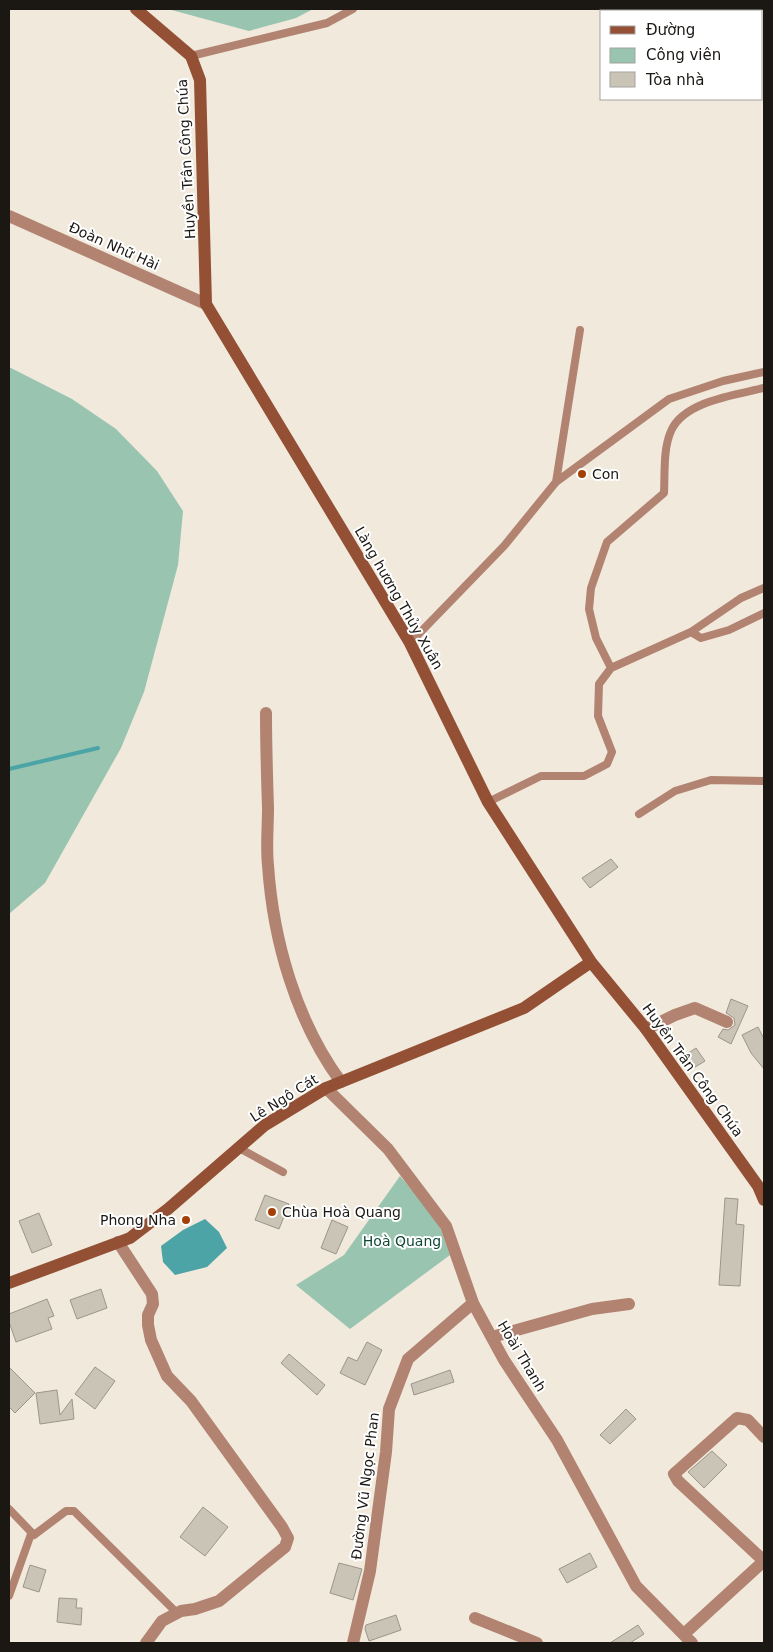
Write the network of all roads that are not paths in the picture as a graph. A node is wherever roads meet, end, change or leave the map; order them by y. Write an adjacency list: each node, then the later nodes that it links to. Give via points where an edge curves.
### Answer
1 (136, 9): 3 (street, Huyền Trân Công Chúa)
2 (352, 9): 3 (lane, via 327,23)
3 (191, 56): 5 (street, Huyền Trân Công Chúa, via 200,80)
4 (9, 216): 5 (street, Đoàn Nhữ Hài)
5 (206, 304): 13 (street, Làng hương Thủy Xuân)
6 (580, 330): 9 (lane)
7 (764, 372): 9 (lane, via 723,381 669,400)
8 (764, 388): 14 (lane, via 710,400 685,415 671,430 666,449 664,493 608,542 591,588 589,610 596,638)
9 (556, 482): 13 (lane, via 504,546)
10 (764, 588): 12 (lane, via 741,598)
11 (764, 613): 12 (lane, via 728,630 701,638)
12 (691, 632): 14 (lane)
13 (410, 644): 17 (street, Làng hương Thủy Xuân)
14 (611, 668): 17 (lane, via 598,684 598,716 612,752 607,764 584,776 541,776)
15 (266, 713): 22 (street, via 268,865 278,935 289,975 313,1037)
16 (764, 781): 18 (lane, via 711,780 675,791)
17 (488, 802): 19 (street, Làng hương Thủy Xuân)
18 (639, 814)
19 (591, 962): 21 (street, Huyền Trân Công Chúa); 22 (street, Lê Ngô Cát, via 524,1008)
20 (727, 1022): 21 (street, via 696,1008)
21 (646, 1029): 26 (street, Huyền Trân Công Chúa)
22 (341, 1082): 23 (street, Lê Ngô Cát)
23 (326, 1088): 24 (street, Lê Ngô Cát, via 265,1125); 30 (street, Hoài Thanh, via 388,1149 446,1226)
24 (239, 1148): 25 (lane); 28 (street, Lê Ngô Cát, via 168,1209 130,1238)
25 (282, 1172)
26 (761, 1184): 27 (street, Huyền Trân Công Chúa)
27 (764, 1200)
28 (118, 1242): 29 (street, Lê Ngô Cát); 38 (street, via 152,1294 148,1325 167,1376 191,1401 288,1538 285,1548 219,1601)
29 (9, 1283)
30 (473, 1303): 32 (street, Hoài Thanh); 42 (street, Đường Vũ Ngọc Phan, via 408,1359 389,1408 370,1571)
31 (629, 1304): 32 (street, via 592,1309)
32 (492, 1337): 40 (street, Hoài Thanh, via 556,1440 636,1586)
33 (764, 1437): 36 (street, via 748,1420 737,1418 674,1474)
34 (9, 1509): 35 (lane)
35 (31, 1534): 37 (lane); 38 (lane, via 38,1533 66,1510 74,1511)
36 (764, 1561): 40 (street)
37 (9, 1596)
38 (177, 1613): 41 (street, via 162,1621)
39 (475, 1618): 43 (street)
40 (688, 1639)
41 (146, 1643)
42 (353, 1643)
43 (537, 1643)

